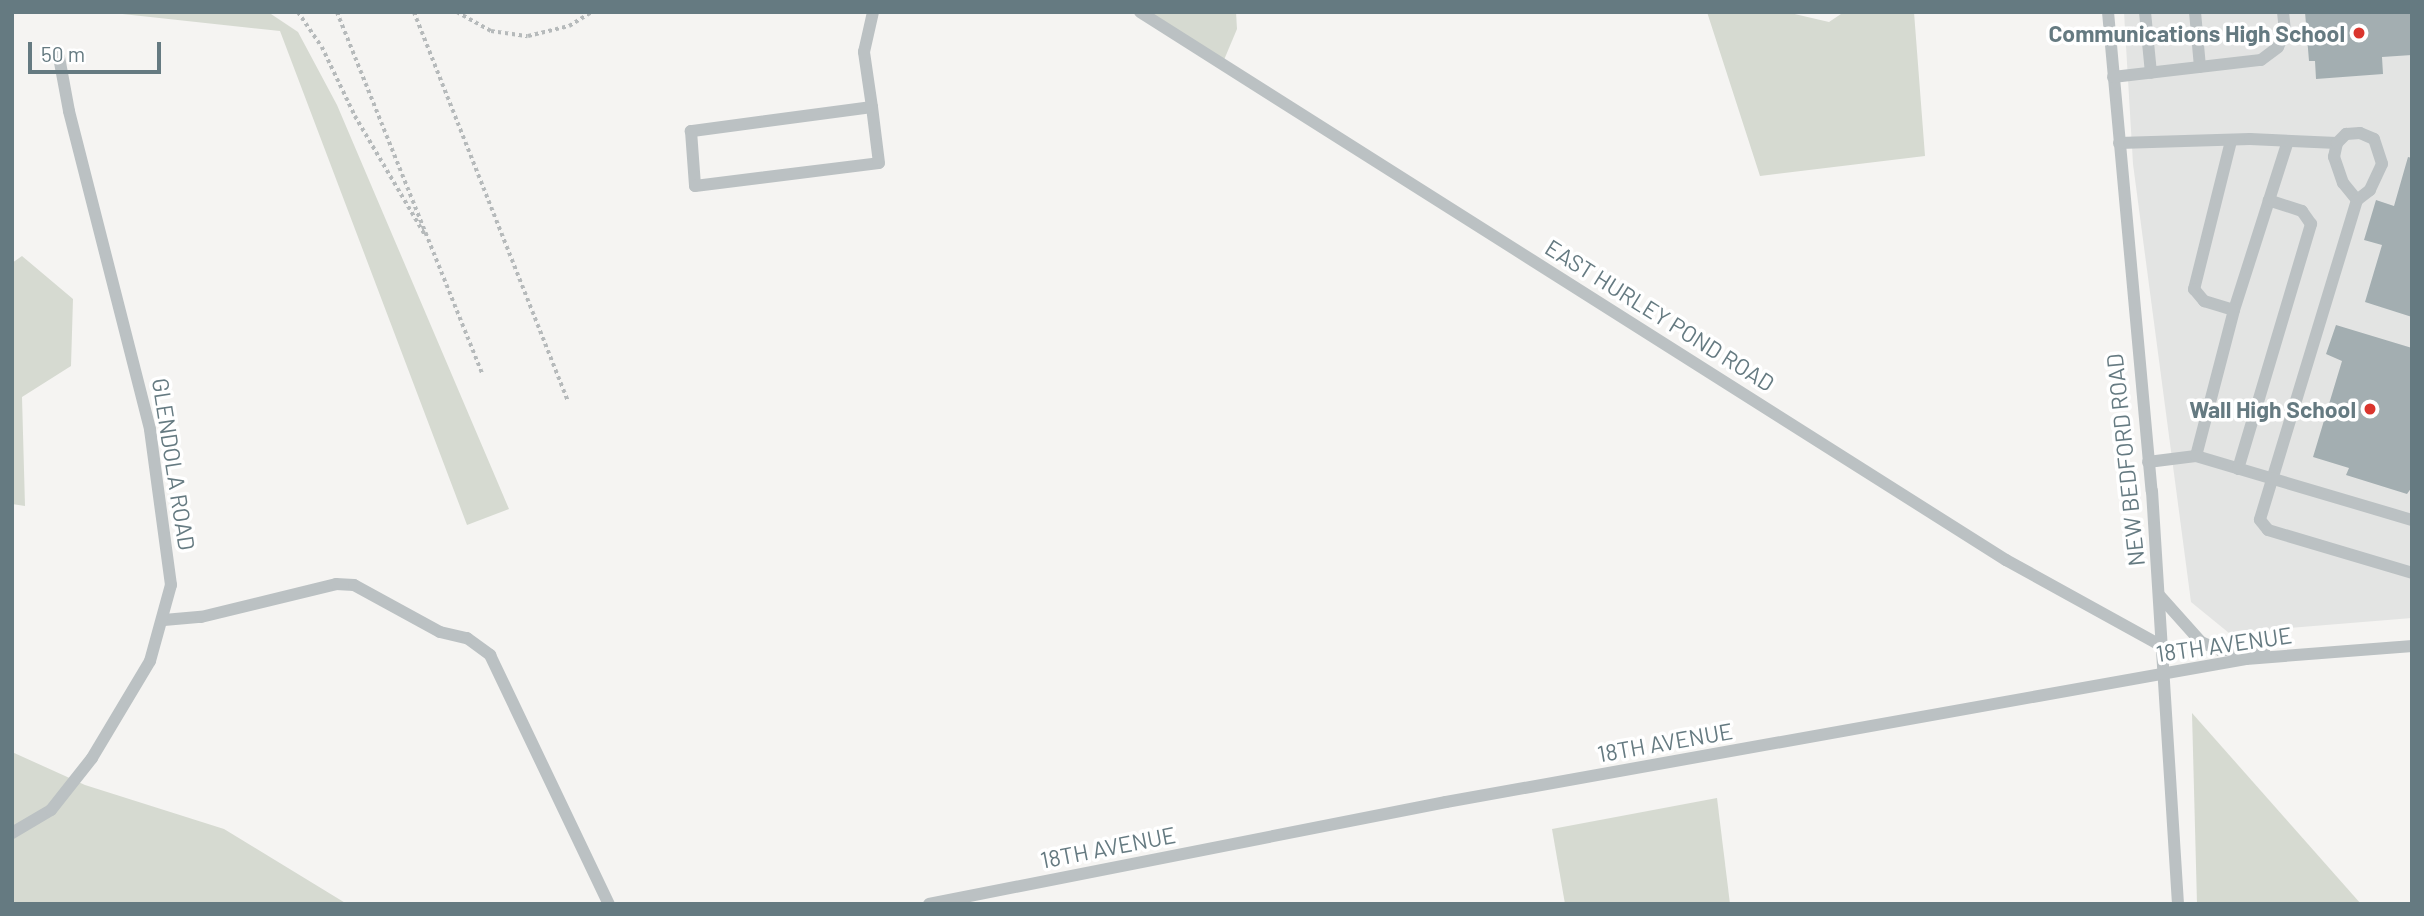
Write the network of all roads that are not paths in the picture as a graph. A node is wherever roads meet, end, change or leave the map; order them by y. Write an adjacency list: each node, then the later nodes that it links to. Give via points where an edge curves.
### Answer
1 (873, 12): 11 (street, via 864,52)
2 (1140, 12): 28 (street, EAST HURLEY POND ROAD, via 2006,560)
3 (2108, 12): 10 (street, NEW BEDFORD ROAD)
4 (2145, 12): 9 (street)
5 (2195, 12): 8 (street)
6 (2283, 12): 8 (street, via 2285,31 2278,47 2261,60)
7 (59, 57): 26 (street, GLENDOLA ROAD, via 150,429 168,545 171,586)
8 (2200, 67): 9 (street)
9 (2151, 73): 10 (street)
10 (2113, 77): 14 (street, NEW BEDFORD ROAD)
11 (872, 107): 11 (street, via 691,131 695,186 879,163)
12 (2231, 141): 13 (street); 14 (street); 18 (street, via 2194,289 2204,301)
13 (2288, 141): 15 (street); 16 (street)
14 (2119, 143): 20 (street, NEW BEDFORD ROAD)
15 (2337, 143): 17 (street, via 2338,172); 17 (street, via 2346,134 2360,133 2374,139 2381,150 2382,164 2370,190)
16 (2269, 200): 18 (street); 21 (street, via 2302,211 2311,224)
17 (2357, 200): 22 (street)
18 (2234, 310): 19 (street)
19 (2196, 456): 20 (street); 21 (street)
20 (2148, 463): 25 (street, NEW BEDFORD ROAD)
21 (2238, 469): 22 (street)
22 (2271, 479): 23 (street); 24 (street, via 2260,514 2268,530)
23 (2412, 520)
24 (2412, 573)
25 (2159, 596): 28 (street, NEW BEDFORD ROAD); 29 (street, via 2189,633 2220,650)
26 (164, 620): 31 (street, GLENDOLA ROAD, via 150,661 92,758 51,810); 32 (street, via 201,617 336,584 354,585 440,632 467,638 490,655)
27 (2409, 643): 29 (street, 18TH AVENUE)
28 (2162, 646): 30 (street, NEW BEDFORD ROAD)
29 (2324, 652): 30 (street, 18TH AVENUE)
30 (2161, 674): 33 (street, 18TH AVENUE, via 1446,802); 34 (street, NEW BEDFORD ROAD)
31 (12, 833)
32 (609, 904)
33 (929, 904)
34 (2178, 904)

